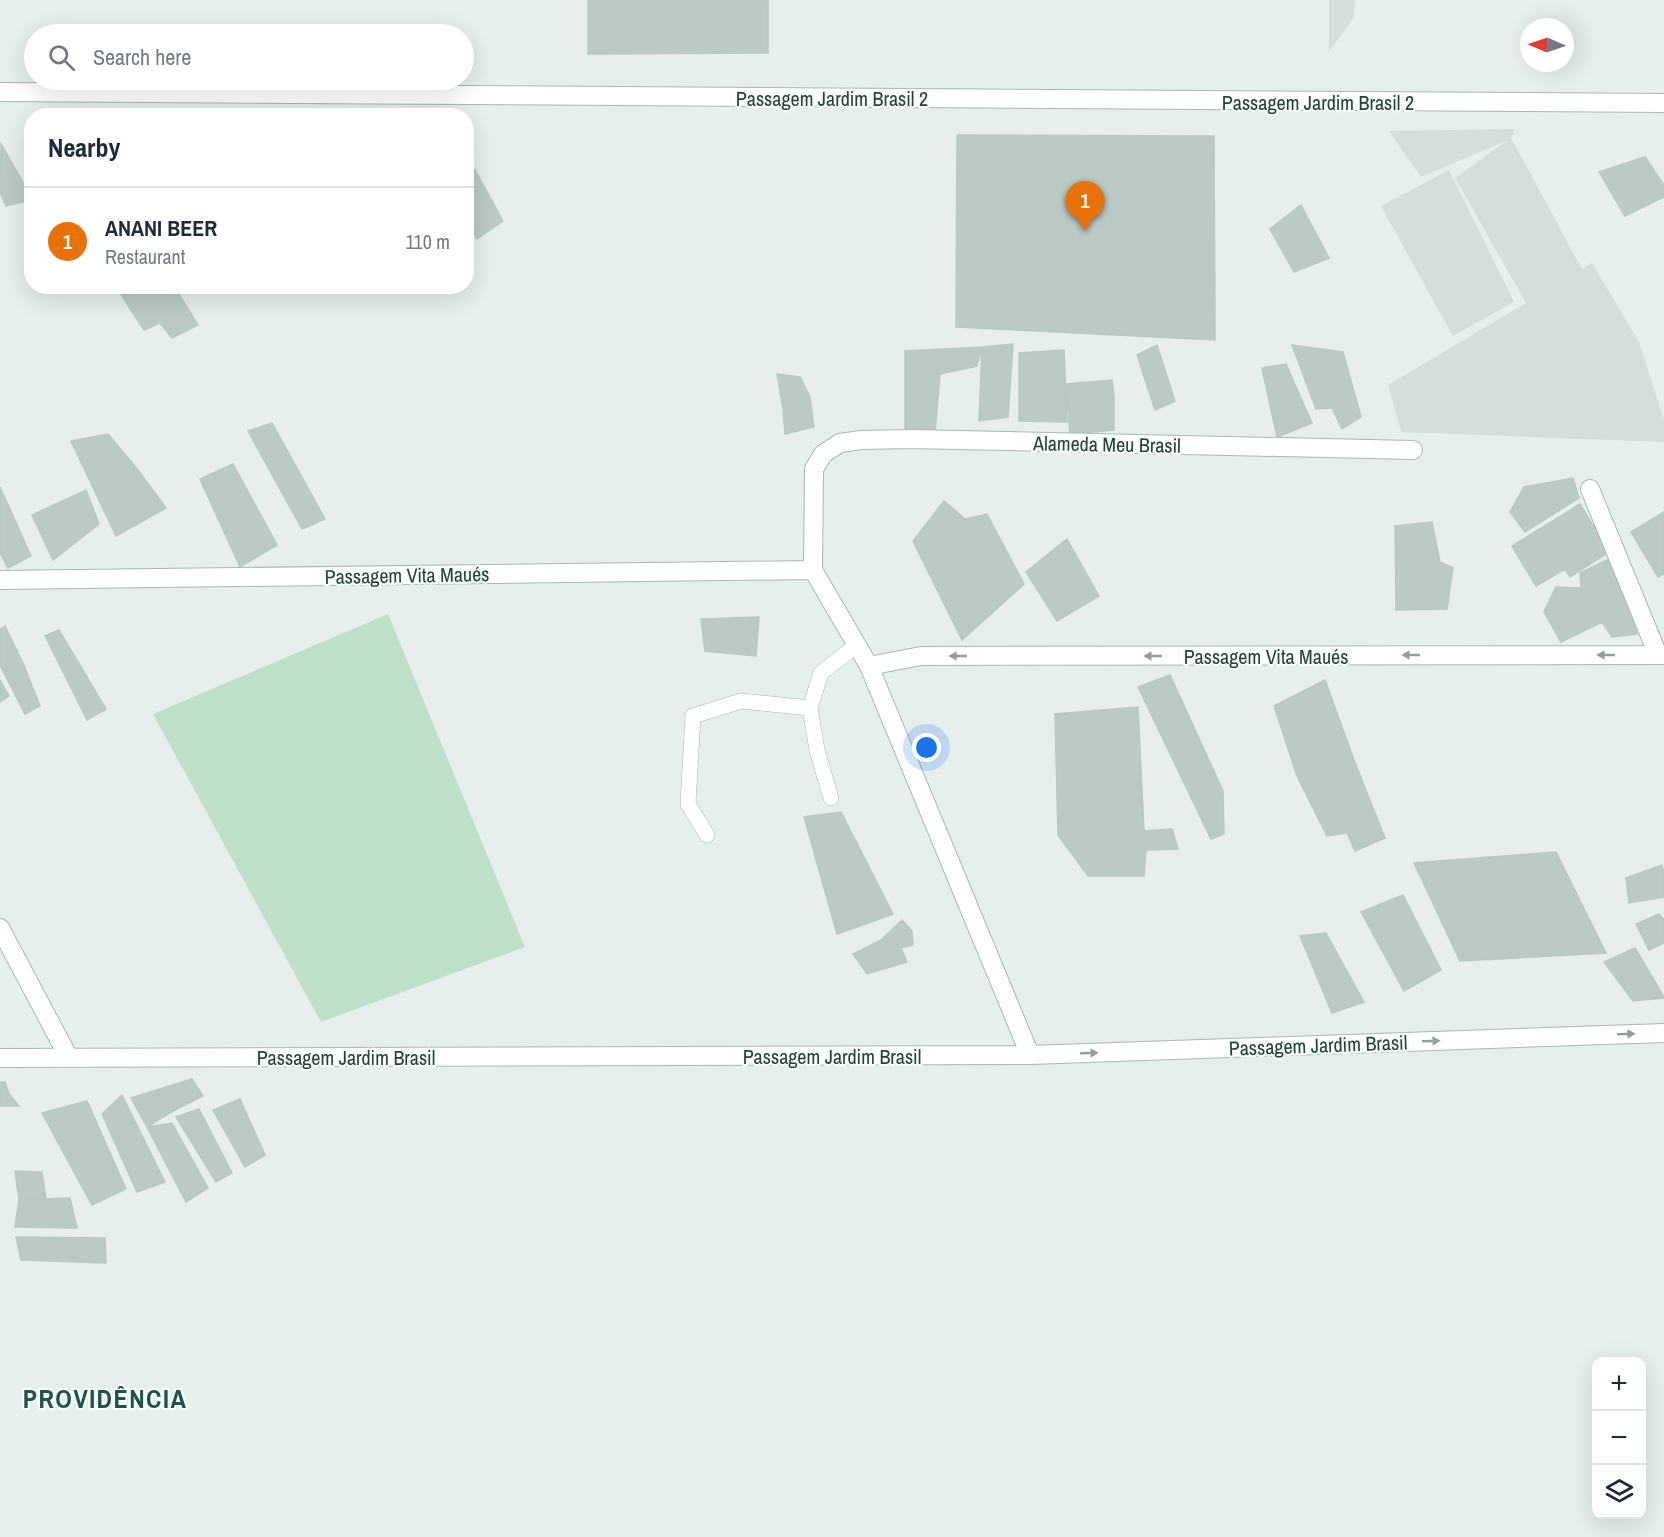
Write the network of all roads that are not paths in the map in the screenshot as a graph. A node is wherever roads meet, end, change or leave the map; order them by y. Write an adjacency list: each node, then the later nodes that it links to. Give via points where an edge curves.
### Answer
1 (0, 92): 2 (street, Passagem Jardim Brasil 2)
2 (1664, 103)
3 (1413, 450): 5 (street, Alameda Meu Brasil, via 912,439 840,442 823,454 814,469)
4 (1590, 489): 8 (street)
5 (813, 570): 6 (street, Passagem Vita Maués); 7 (street)
6 (0, 580)
7 (856, 645): 9 (street); 10 (lane, via 821,673)
8 (1661, 655): 9 (street, Passagem Vita Maués, one-way to 9, via 921,656)
9 (869, 666): 15 (street)
10 (810, 708): 11 (lane); 12 (lane, via 741,701 693,716 688,804)
11 (831, 798)
12 (707, 835)
13 (0, 928): 17 (street)
14 (1664, 1033): 15 (street, Passagem Jardim Brasil, one-way to 14)
15 (1030, 1055): 17 (street, Passagem Jardim Brasil)
16 (0, 1058): 17 (street, Passagem Jardim Brasil)
17 (69, 1058)

